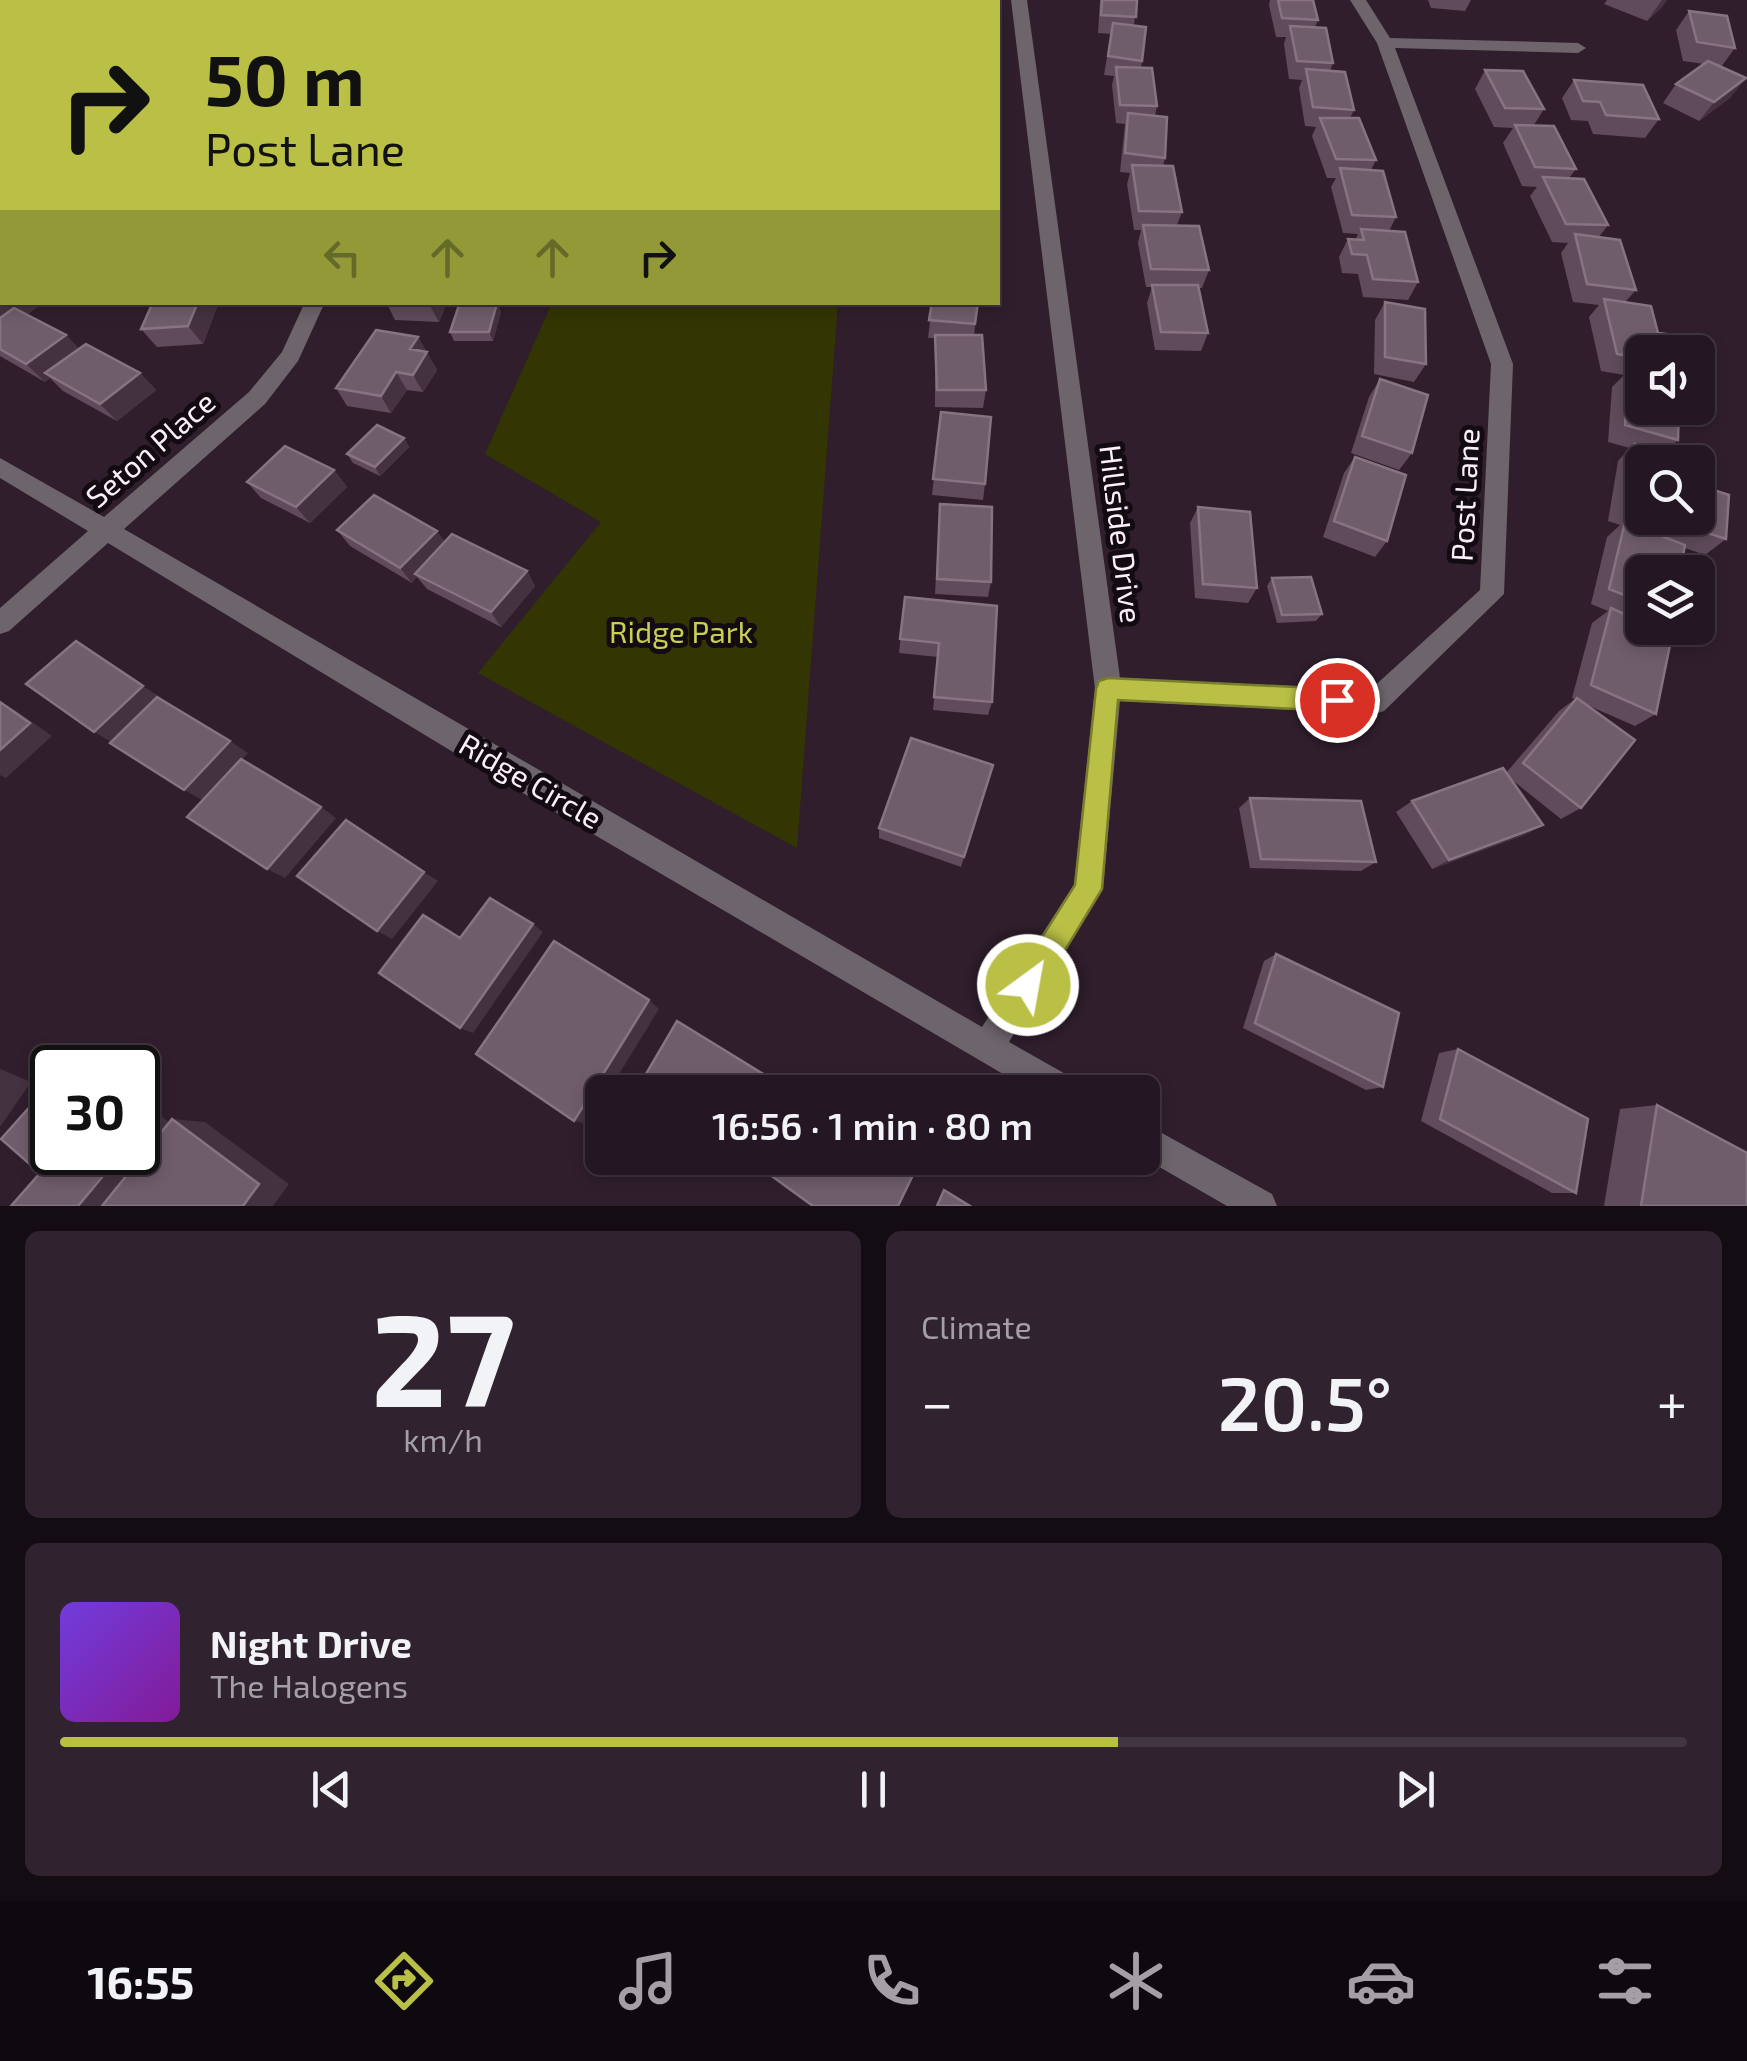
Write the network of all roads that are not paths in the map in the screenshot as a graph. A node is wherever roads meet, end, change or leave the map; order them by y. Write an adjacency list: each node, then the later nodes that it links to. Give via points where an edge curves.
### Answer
1 (1019, 0): 9 (street, Hillside Drive)
2 (1358, 0): 3 (street, Post Lane)
3 (1385, 43): 4 (street); 9 (street, Post Lane, via 1502,364 1492,594 1375,702)
4 (1578, 48)
5 (315, 305): 7 (street, Seton Place, via 291,356 257,398)
6 (0, 467): 7 (street, Ridge Circle)
7 (107, 528): 8 (street, Seton Place); 10 (street, Ridge Circle, via 463,744)
8 (0, 623)
9 (1108, 689): 10 (street, Hillside Drive, via 1088,889)
10 (988, 1048): 11 (street, Ridge Circle)
11 (1035, 1075)
12 (1160, 1148): 13 (street)
13 (1260, 1206)

